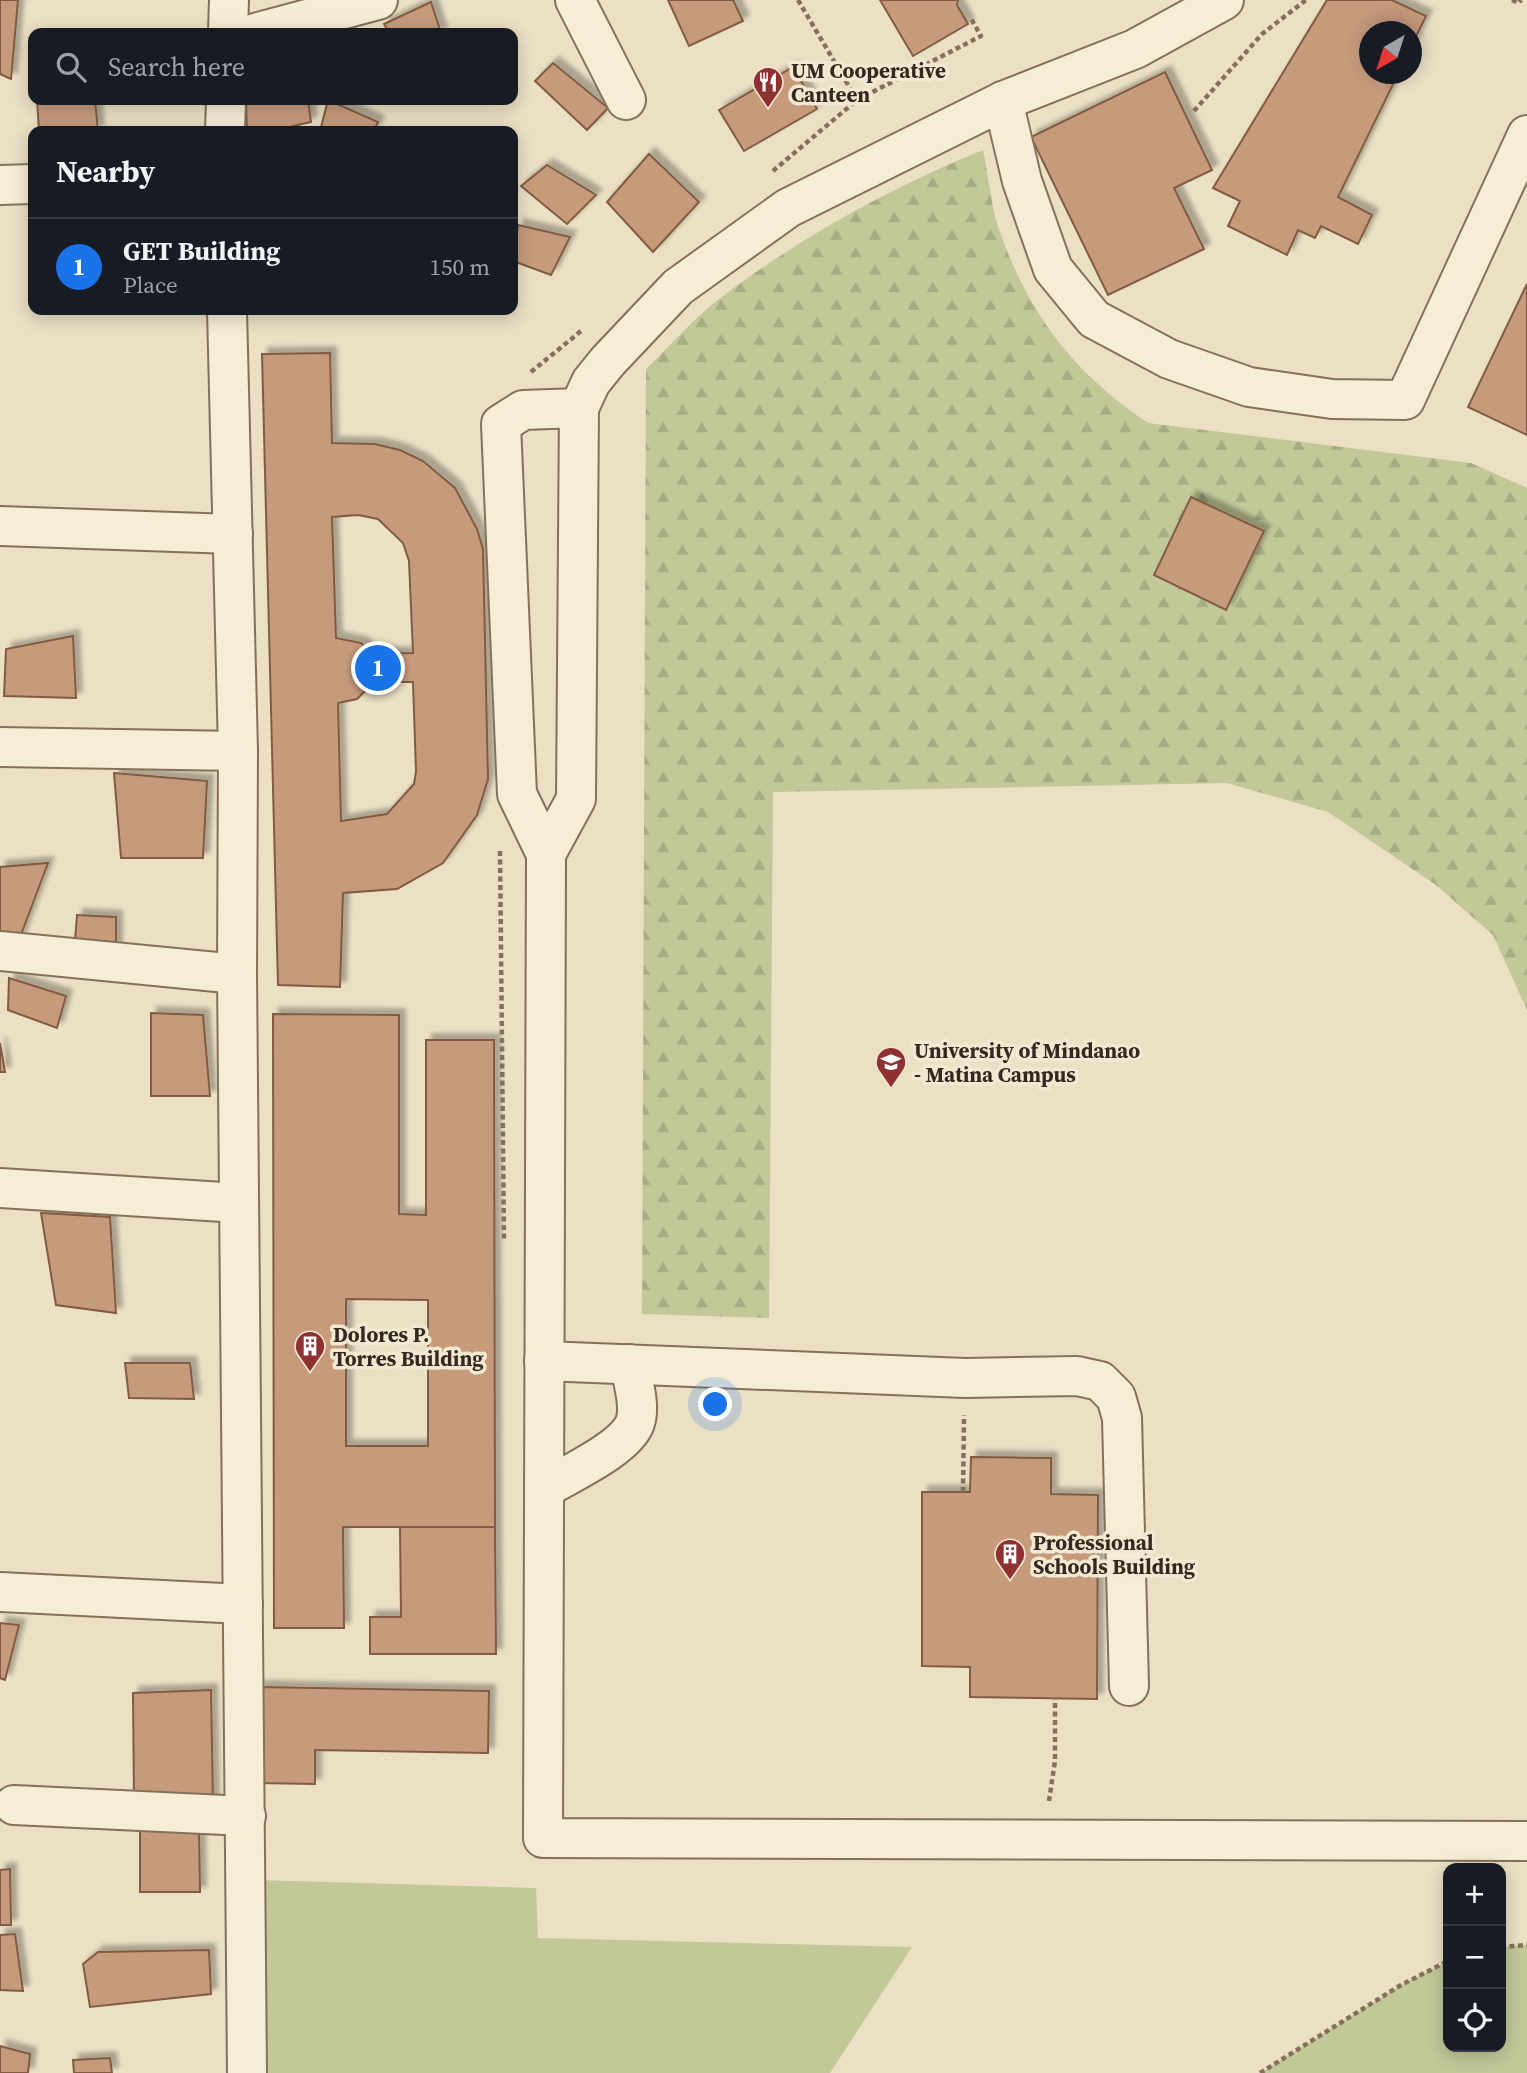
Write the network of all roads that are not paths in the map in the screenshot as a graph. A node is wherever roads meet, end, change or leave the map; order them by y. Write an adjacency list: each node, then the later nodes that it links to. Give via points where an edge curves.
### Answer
1 (229, 0): 5 (street)
2 (378, 0): 6 (street)
3 (575, 0): 7 (street)
4 (1224, 0): 8 (street, via 1135,49)
5 (228, 28)
6 (274, 28)
7 (626, 100)
8 (1003, 101): 11 (street, via 1022,181 1053,269 1094,319 1169,359 1249,387 1332,399 1405,400); 15 (street, via 788,208 718,256 642,323 591,382)
9 (226, 105): 10 (street)
10 (225, 126)
11 (1527, 135)
12 (28, 184): 13 (street)
13 (0, 185)
14 (228, 315): 17 (street)
15 (579, 408): 20 (street, via 576,799); 20 (street, via 523,410 501,424 517,794)
16 (0, 526): 17 (street)
17 (233, 534): 19 (street)
18 (0, 747): 19 (street)
19 (239, 751): 22 (street)
20 (545, 854): 25 (street)
21 (0, 951): 22 (street)
22 (237, 974): 24 (street)
23 (0, 1188): 24 (street)
24 (239, 1203): 29 (street)
25 (544, 1361): 26 (street); 27 (street)
26 (629, 1364): 27 (street, via 636,1421 627,1435); 30 (street, via 965,1378 1077,1376 1100,1381 1116,1396 1122,1418)
27 (544, 1489): 33 (street, via 543,1838)
28 (0, 1592): 29 (street)
29 (243, 1604): 32 (street)
30 (1129, 1686)
31 (14, 1805): 32 (street)
32 (246, 1816): 34 (street)
33 (1527, 1841)
34 (247, 2073)

